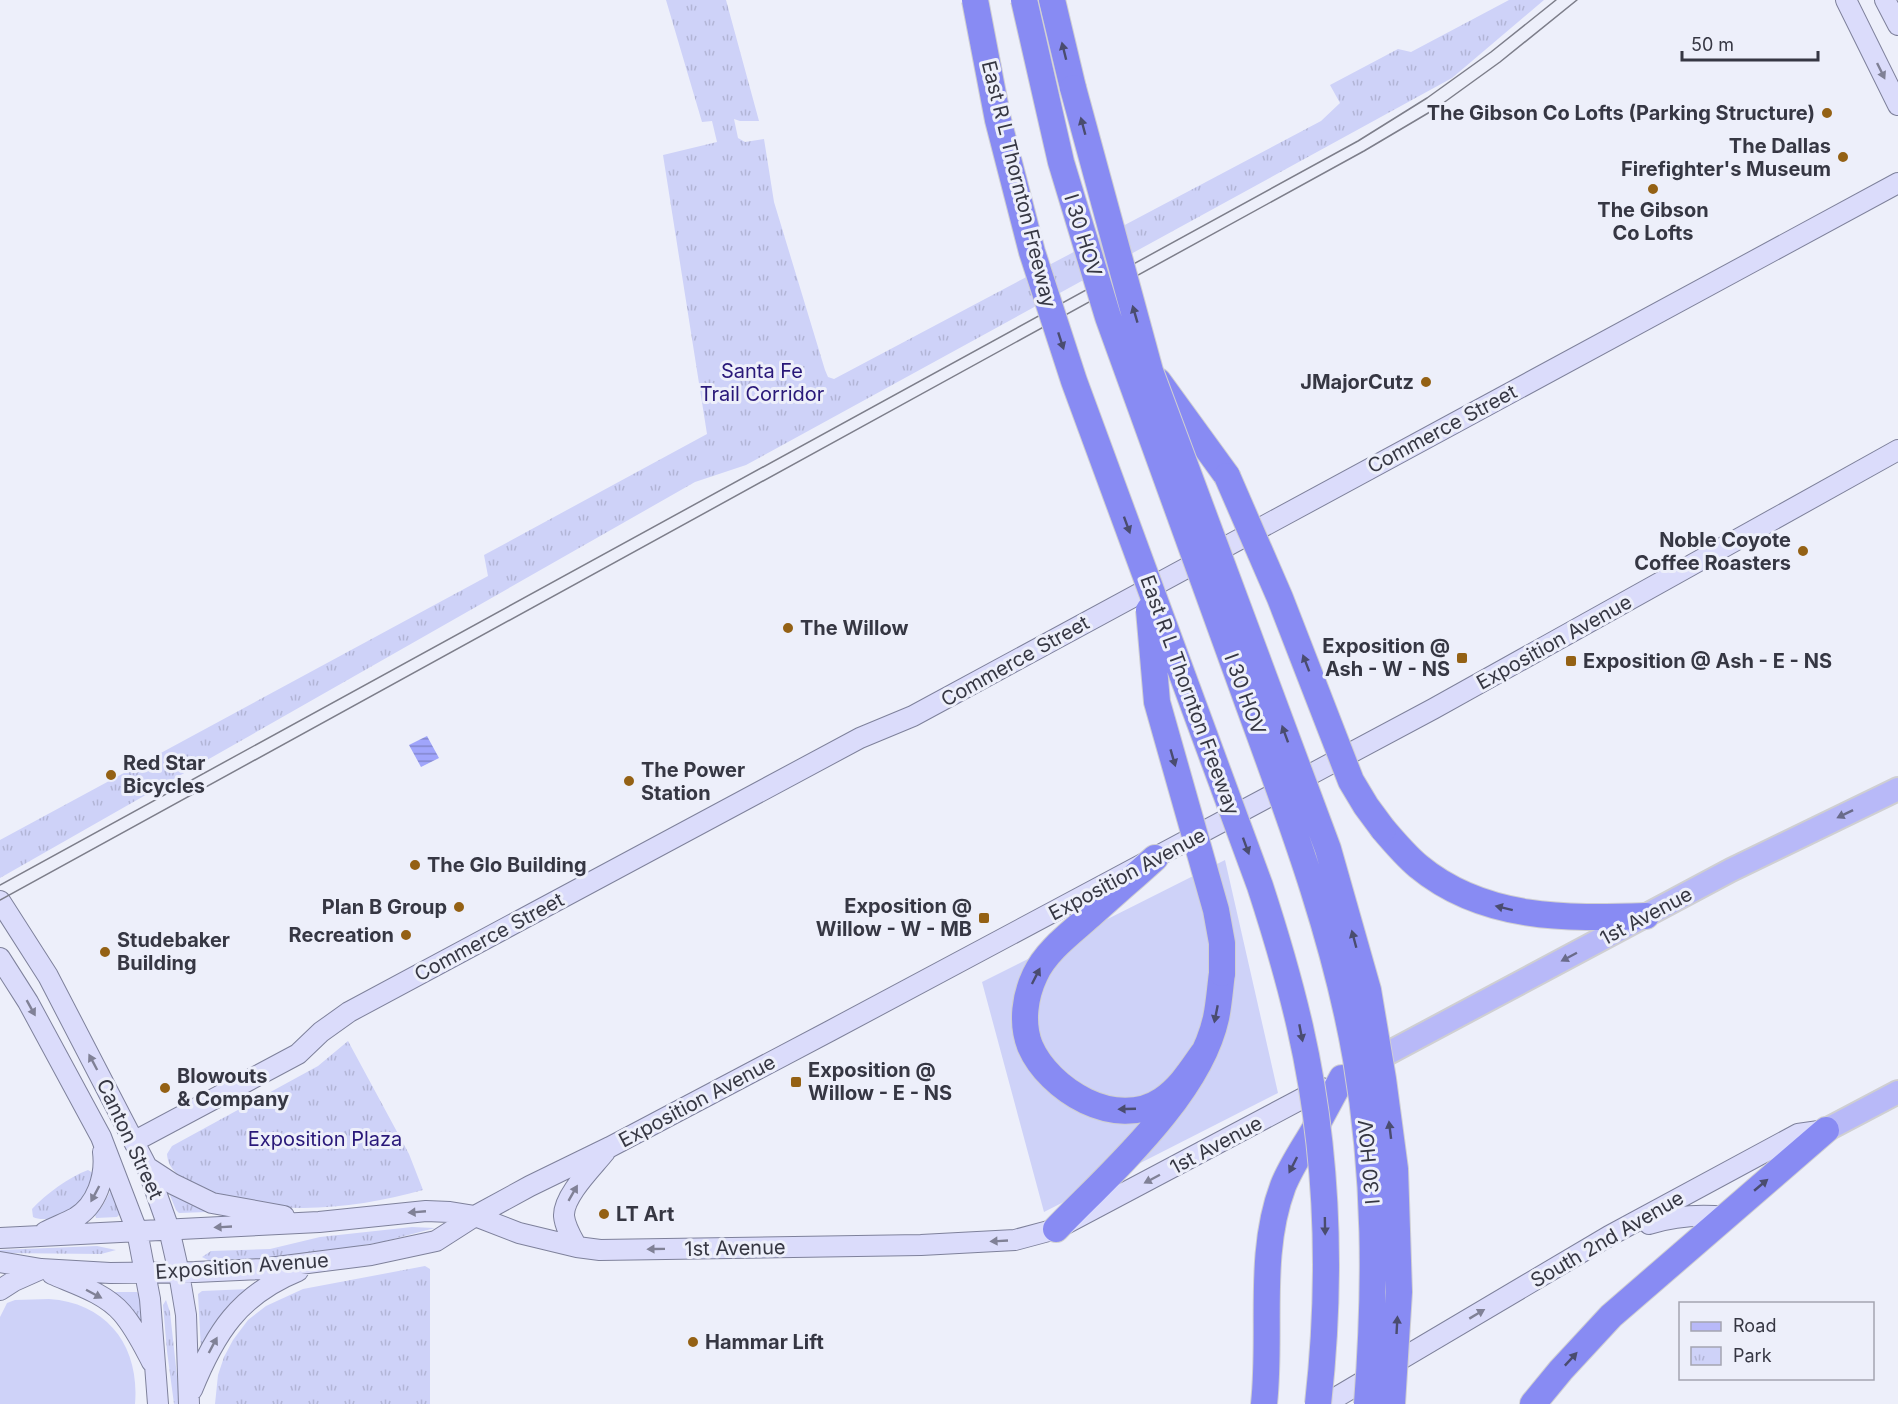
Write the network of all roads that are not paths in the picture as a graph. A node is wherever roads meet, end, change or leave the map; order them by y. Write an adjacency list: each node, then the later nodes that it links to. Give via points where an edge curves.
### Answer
1 (975, 0): 12 (highway, East R L Thornton Freeway, one-way to 12, bridge, via 998,120 1032,252 1074,381)
2 (1010, 0): 48 (highway, I 30 HOV, via 1033,109 1068,241 1282,845 1332,1013 1351,1118 1359,1222 1358,1322)
3 (1024, 0): 49 (highway, I 30 HOV, bridge, via 1061,162 1085,246 1289,818 1346,1010 1364,1106 1373,1211 1373,1325)
4 (1846, 0): 8 (main road, one-way to 8)
5 (1885, 0): 7 (main road)
6 (1056, 5): 10 (highway, one-way to 6, bridge, via 1094,167)
7 (1898, 25)
8 (1898, 105)
9 (1898, 183): 23 (main road, Commerce Street, via 913,716 861,738 349,1012 289,1059)
10 (1150, 371): 16 (highway, one-way to 10, bridge, via 1576,918 1526,913 1475,900 1419,866 1383,829 1351,781 1281,598 1227,476); 50 (highway, one-way to 10, bridge, via 1399,1292 1395,1169 1368,990 1328,849)
11 (1898, 450): 14 (main road, Exposition Avenue, via 1433,709)
12 (1146, 574): 18 (highway, one-way to 18, bridge, via 1157,702 1222,943 1216,1020); 46 (highway, East R L Thornton Freeway, one-way to 46, bridge, via 1260,886 1300,1028 1325,1205 1325,1334)
13 (1898, 789): 16 (main road, 1st Avenue, one-way to 16)
14 (1155, 858): 18 (highway, one-way to 14, via 1180,1085 1161,1101 1140,1108 1114,1109 1074,1096 1046,1072 1029,1044 1026,1007 1036,972 1055,947); 24 (main road, Exposition Avenue)
15 (0, 901): 23 (main road, Canton Street, one-way to 15, via 48,976)
16 (1646, 916): 19 (main road, 1st Avenue, one-way to 19)
17 (0, 958): 22 (main road, Canton Street, one-way to 22)
18 (1203, 1053): 30 (highway, via 1181,1094)
19 (1342, 1078): 30 (main road, 1st Avenue, one-way to 30); 45 (highway, one-way to 45, via 1293,1165 1275,1214 1268,1263)
20 (1898, 1092): 21 (main road, South 2nd Avenue)
21 (1826, 1130): 27 (highway, one-way to 21); 33 (main road, South 2nd Avenue, via 1798,1134)
22 (102, 1137): 31 (main road, Canton Street); 32 (main road, one-way to 32, via 103,1176 89,1205 77,1216)
23 (135, 1141): 25 (main road, Canton Street)
24 (610, 1147): 26 (main road, Exposition Avenue); 35 (main road, one-way to 24, via 564,1216 566,1207 576,1187)
25 (147, 1167): 28 (main road, via 173,1185 212,1203); 29 (main road, Canton Street)
26 (475, 1216): 28 (main road, Exposition Avenue, one-way to 28, via 426,1211); 35 (main road, 1st Avenue, via 519,1233); 36 (main road, Exposition Avenue, via 429,1244)
27 (1725, 1216): 33 (main road, via 1674,1216); 51 (highway, one-way to 27, via 1611,1316)
28 (319, 1222): 29 (main road, Exposition Avenue, one-way to 29)
29 (170, 1229): 31 (main road, Exposition Avenue); 40 (main road, Canton Street)
30 (1056, 1230): 35 (main road, 1st Avenue, one-way to 35, via 1015,1240 921,1245 610,1250)
31 (137, 1231): 32 (main road, Exposition Avenue); 39 (main road, Canton Street)
32 (38, 1235): 34 (main road, Exposition Avenue)
33 (1609, 1236): 47 (main road, South 2nd Avenue, one-way to 33)
34 (0, 1238)
35 (577, 1247)
36 (320, 1262): 40 (main road, Exposition Avenue); 43 (main road, one-way to 36, via 215,1340 234,1314 276,1280)
37 (2, 1264): 38 (main road, Exposition Avenue)
38 (41, 1269): 39 (main road, Exposition Avenue); 41 (main road); 42 (main road, one-way to 42, via 121,1311)
39 (147, 1273): 40 (main road, Exposition Avenue); 42 (main road, Canton Street)
40 (179, 1273): 43 (main road, Canton Street, via 186,1315)
41 (0, 1290)
42 (155, 1368): 44 (main road, Canton Street)
43 (189, 1401)
44 (158, 1404)
45 (1264, 1404)
46 (1318, 1404)
47 (1324, 1404)
48 (1351, 1404)
49 (1367, 1404)
50 (1392, 1404)
51 (1533, 1404)

